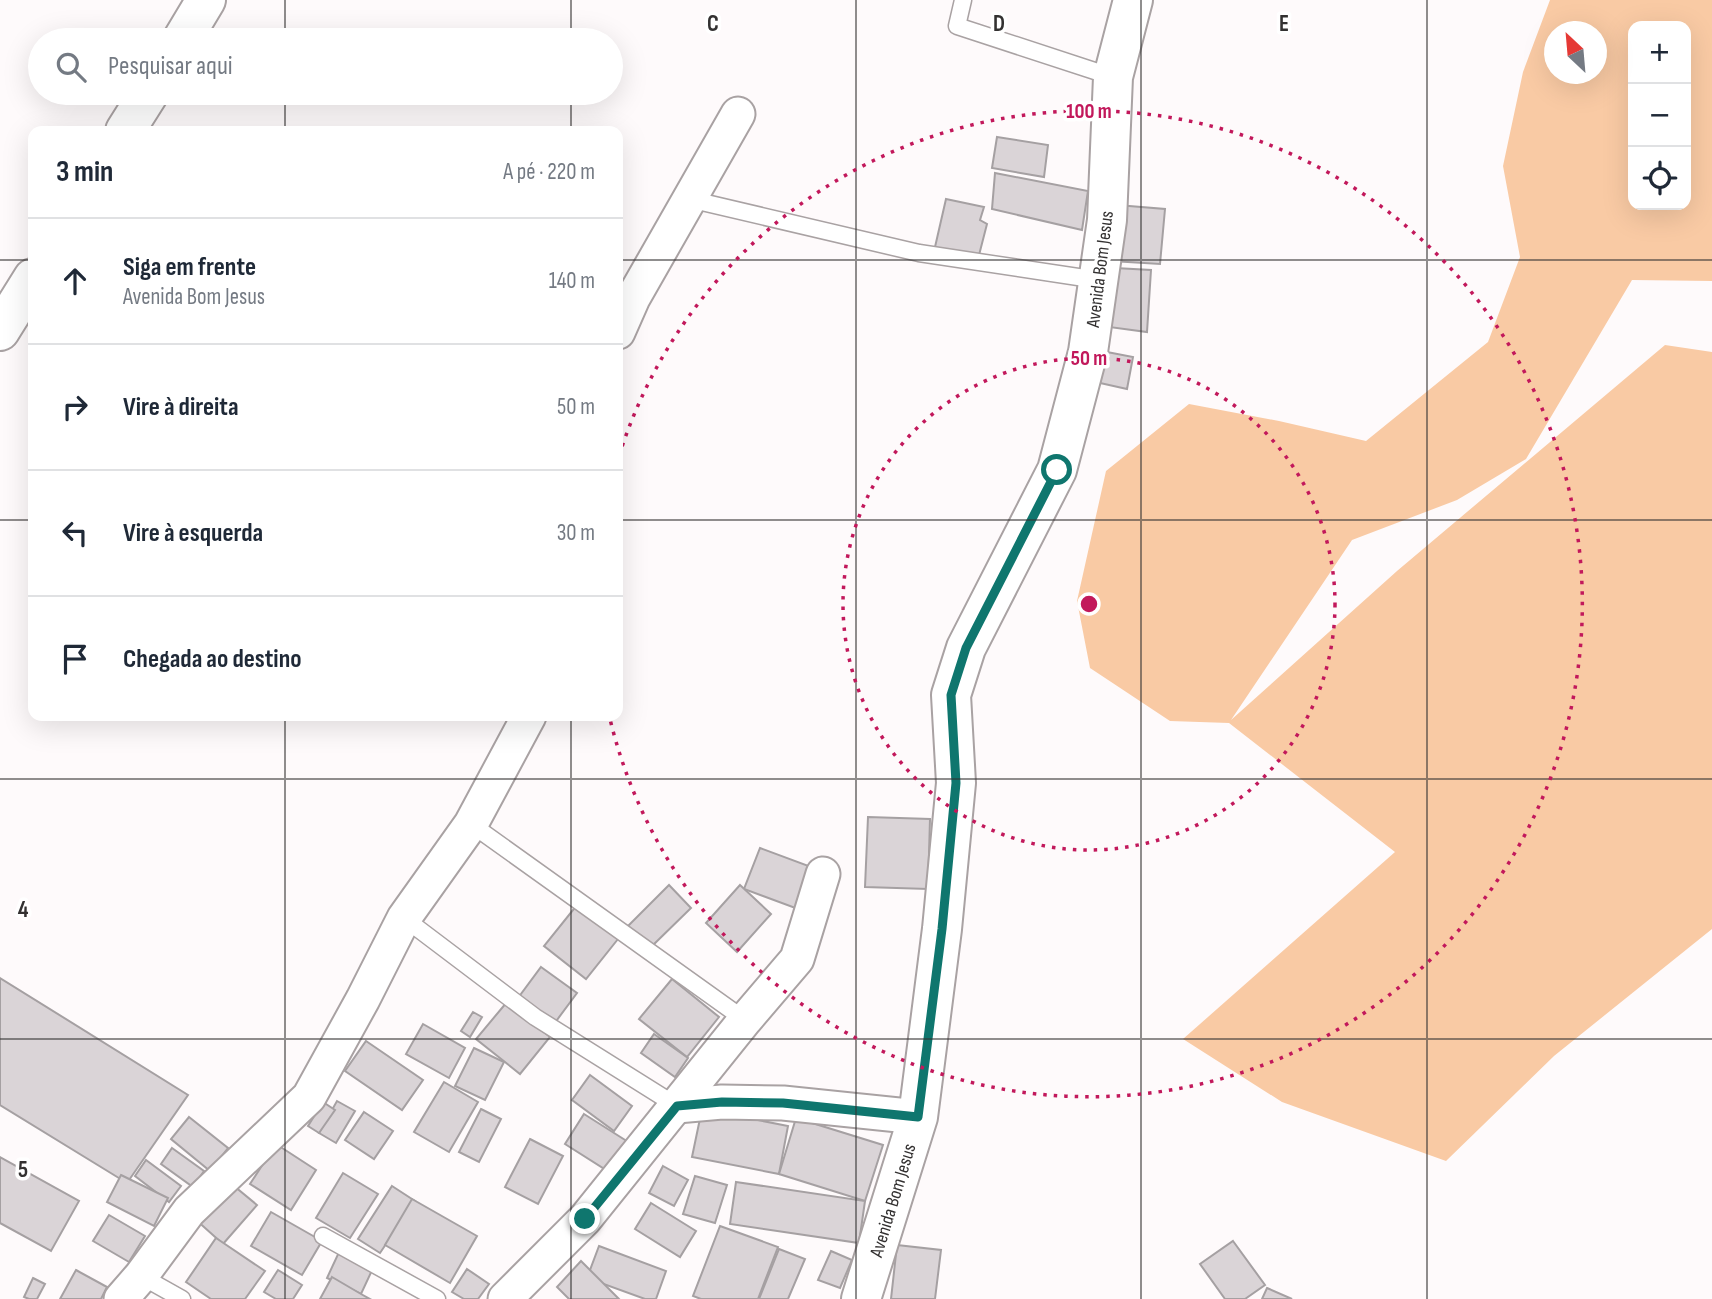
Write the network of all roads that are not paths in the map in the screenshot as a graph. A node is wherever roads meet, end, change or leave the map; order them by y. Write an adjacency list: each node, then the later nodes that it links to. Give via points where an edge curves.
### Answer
1 (206, 0): 4 (street)
2 (963, 0): 5 (lane, via 957,26)
3 (1133, 0): 5 (street, Avenida Bom Jesus)
4 (189, 28)
5 (1112, 77): 10 (street, Avenida Bom Jesus, via 1107,220)
6 (141, 105): 8 (street)
7 (738, 114): 9 (street)
8 (128, 126)
9 (690, 199): 10 (lane, via 919,253); 12 (street)
10 (1098, 280): 20 (street, Avenida Bom Jesus, via 1088,352 1057,470 966,648 951,695 956,783)
11 (28, 286): 13 (street)
12 (623, 321)
13 (0, 331)
14 (525, 721): 15 (street)
15 (471, 824): 17 (street); 18 (lane)
16 (823, 874): 18 (street, via 797,959)
17 (404, 918): 19 (lane, via 535,1017); 22 (street, via 309,1097 189,1211)
18 (745, 1020): 19 (street)
19 (677, 1106): 20 (street, via 783,1103); 25 (street, via 585,1219)
20 (918, 1117): 26 (street, Avenida Bom Jesus)
21 (323, 1236): 24 (lane)
22 (131, 1287): 23 (lane)
23 (182, 1299)
24 (437, 1299)
25 (505, 1299)
26 (861, 1299)

